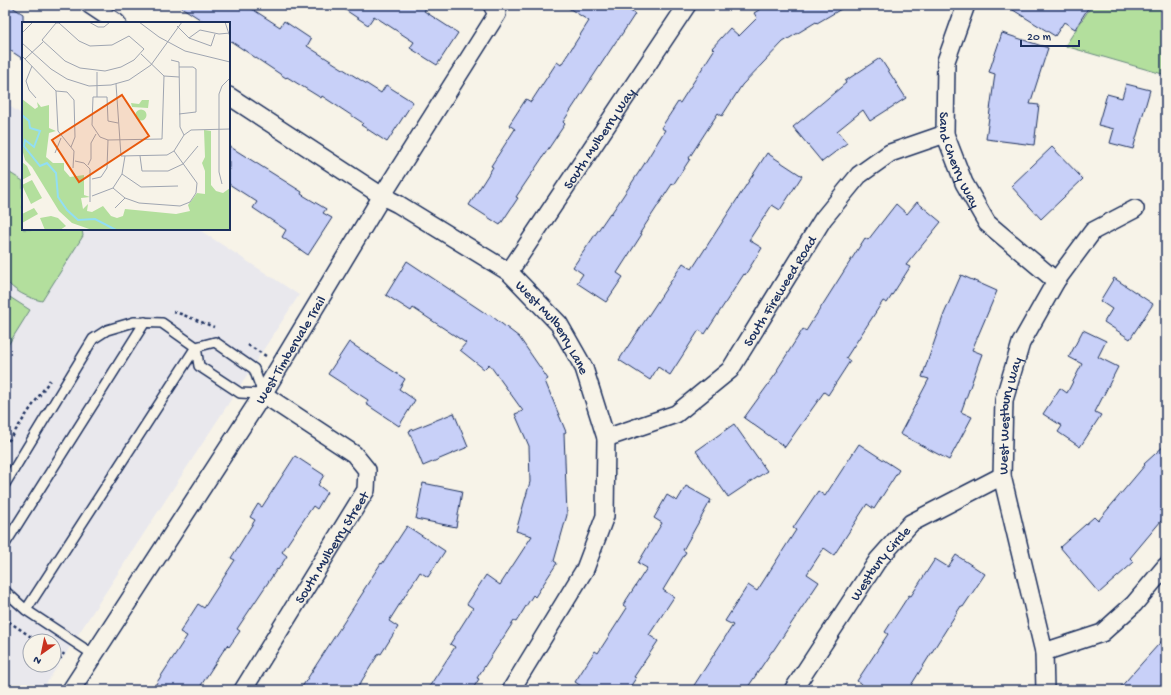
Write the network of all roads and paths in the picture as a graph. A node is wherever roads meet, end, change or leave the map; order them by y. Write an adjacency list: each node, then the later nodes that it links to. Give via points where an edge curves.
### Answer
1 (90, 5): 5 (street)
2 (492, 5): 8 (street, West Timbervale Trail, via 497,14)
3 (687, 5): 10 (street, South Mulberry Way)
4 (966, 5): 7 (street, Sand Cherry Way, via 946,61)
5 (116, 22)
6 (230, 97): 8 (street, West Mulberry Lane)
7 (945, 134): 11 (street, Sand Cherry Way, via 964,183 987,223); 15 (street, South Fireweed Road, via 890,153 859,175 823,219 730,370 676,414)
8 (382, 196): 10 (street, West Mulberry Lane); 14 (street, West Timbervale Trail)
9 (1135, 209): 11 (street, West Westbury Way, via 1093,231)
10 (509, 272): 15 (street, West Mulberry Lane, via 559,324 584,368)
11 (1056, 281): 16 (street, West Westbury Way, via 1021,343 1004,400)
12 (145, 322): 13 (lane, via 162,323); 17 (lane, via 134,322 107,330 92,339); 18 (lane)
13 (196, 347): 14 (lane, via 199,366 240,393); 14 (lane, via 215,342 254,370); 21 (lane)
14 (264, 394): 25 (street, West Timbervale Trail); 27 (street, South Mulberry Street, via 354,454 367,470 366,490)
15 (606, 438): 28 (street, West Mulberry Lane, via 605,516 585,569)
16 (1002, 476): 24 (street, West Westbury Way); 29 (street, Westbury Circle, via 910,523 878,560)
17 (5, 484)
18 (5, 544)
19 (1166, 566): 24 (street, via 1134,604 1102,633)
20 (5, 591): 21 (lane)
21 (26, 610): 25 (lane)
22 (5, 616): 23 (path)
23 (25, 633)
24 (1044, 652): 30 (street, West Westbury Way)
25 (94, 655): 26 (street, West Timbervale Trail)
26 (71, 690)
27 (243, 690)
28 (512, 690)
29 (794, 690)
30 (1045, 690)

